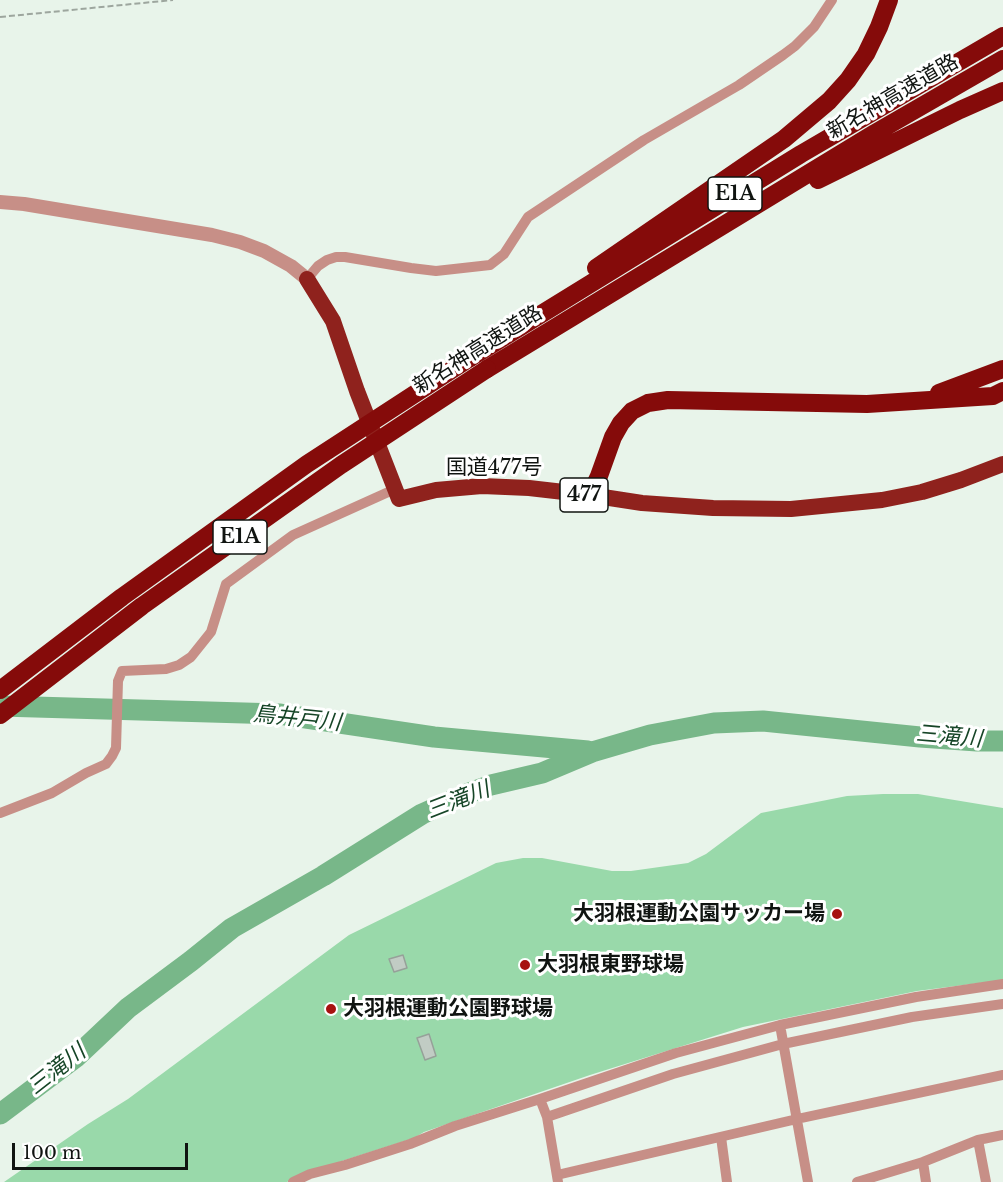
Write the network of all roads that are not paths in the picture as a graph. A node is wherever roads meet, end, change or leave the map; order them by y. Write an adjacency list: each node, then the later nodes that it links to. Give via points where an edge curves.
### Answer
1 (832, 0): 8 (street, via 814,27 769,65 644,140 528,217 504,254 490,265 436,271 336,257 318,266)
2 (889, 0): 9 (highway, via 858,67 813,115 784,140 618,252)
3 (1003, 36): 9 (highway, 新名神高速道路 / E1A, via 801,154)
4 (1003, 59): 7 (highway, 新名神高速道路 / E1A)
5 (1003, 91): 7 (highway)
6 (0, 202): 8 (street, via 240,242 264,251)
7 (716, 229): 17 (highway, 新名神高速道路 / E1A, bridge, via 487,369 341,465 151,599)
8 (307, 279): 14 (highway, via 333,321)
9 (493, 343): 16 (highway, 新名神高速道路 / E1A, bridge, via 307,464)
10 (1003, 369): 12 (highway)
11 (1003, 391): 12 (highway, via 993,396)
12 (918, 400): 15 (highway, via 867,404 668,400 648,403 621,423)
13 (1003, 464): 15 (highway, 国道477号 / 477, via 922,492 791,509 703,508)
14 (395, 489): 15 (highway, 国道477号 / 477, via 399,499 436,490 482,486); 18 (street, via 293,534 226,584 211,632 191,657 166,669 122,671 118,681 116,748 106,764 51,793)
15 (590, 495)
16 (0, 690)
17 (0, 715)
18 (0, 813)
19 (1003, 984): 21 (street)
20 (1003, 1004): 22 (street, via 912,1017)
21 (780, 1025): 22 (street); 24 (street, via 676,1053)
22 (783, 1044): 25 (street, via 673,1074); 26 (street)
23 (1003, 1075): 26 (street)
24 (540, 1099): 25 (street); 33 (street)
25 (547, 1117): 31 (street)
26 (797, 1119): 28 (street); 35 (street)
27 (1003, 1135): 29 (street)
28 (721, 1137): 31 (street); 34 (street)
29 (978, 1140): 30 (street); 37 (street)
30 (923, 1161): 32 (street); 36 (street)
31 (558, 1179)
32 (864, 1181)
33 (293, 1182)
34 (727, 1182)
35 (808, 1182)
36 (926, 1182)
37 (986, 1182)

